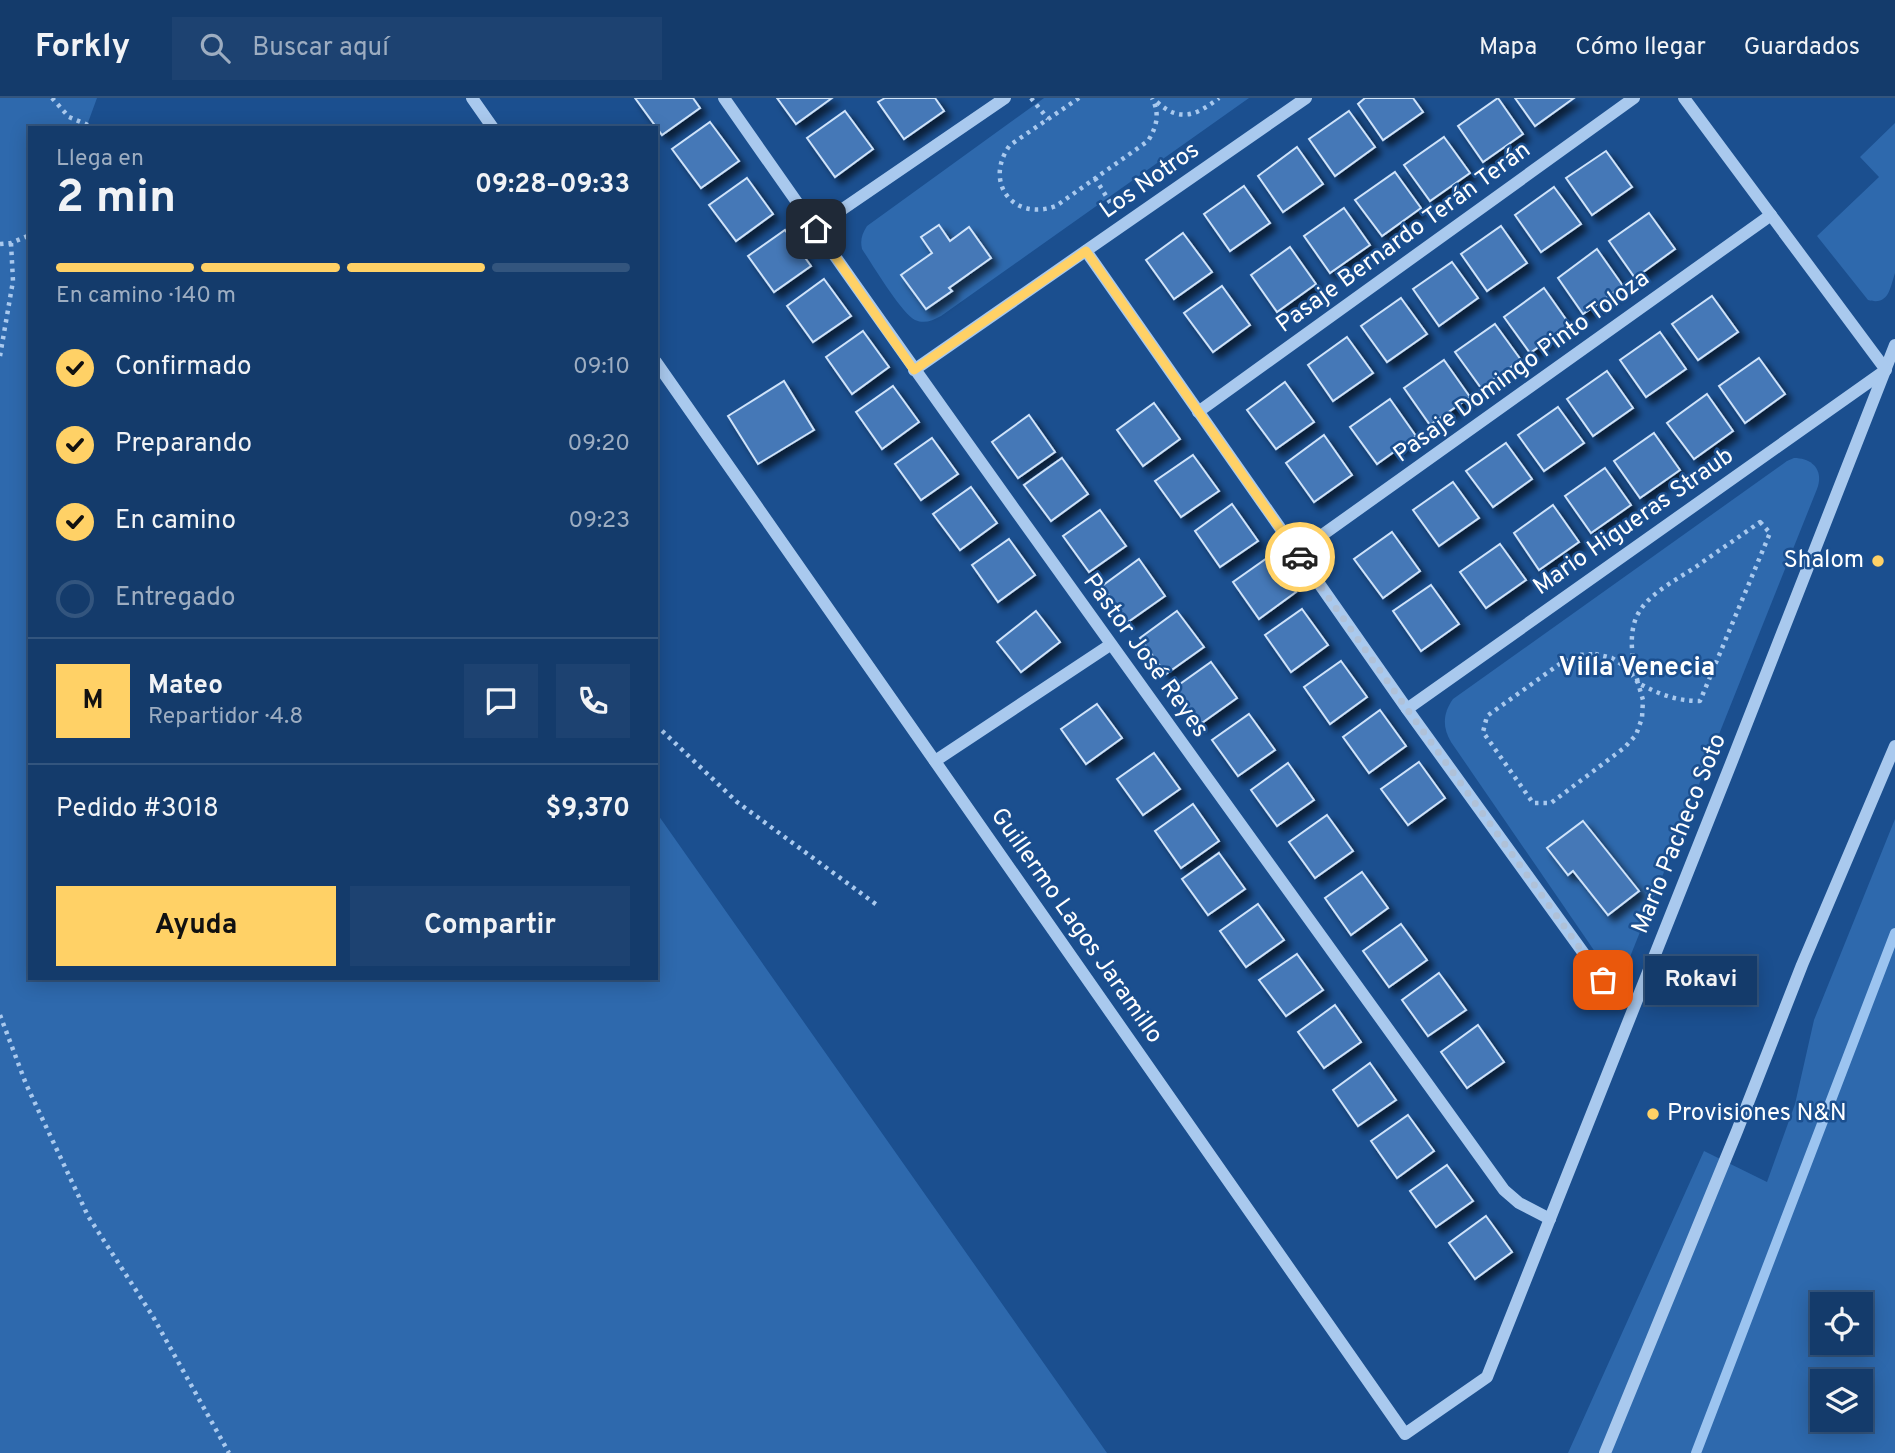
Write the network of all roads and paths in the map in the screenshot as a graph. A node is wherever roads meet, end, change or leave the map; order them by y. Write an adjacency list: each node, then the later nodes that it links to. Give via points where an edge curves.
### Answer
1 (52, 98): 13 (path, via 69,117)
2 (472, 98): 14 (street)
3 (724, 98): 18 (street, Pastor José Reyes)
4 (1005, 98): 18 (street)
5 (1031, 98): 12 (path)
6 (1079, 98): 12 (path)
7 (1153, 98): 8 (path, via 1180,115 1204,110); 15 (path, via 1158,117 1148,141)
8 (1219, 98)
9 (1306, 98): 17 (street, Los Notros)
10 (1634, 98): 28 (street, Pasaje Bernardo Terán Terán)
11 (1684, 98): 16 (street)
12 (1048, 119): 15 (path, via 1003,155 999,166 1002,190 1020,207 1044,211)
13 (90, 126)
14 (492, 126)
15 (1095, 178): 17 (path)
16 (1771, 215): 27 (street); 29 (street, Pasaje Domingo Pinto Toloza)
17 (1124, 224): 22 (street, Los Notros)
18 (816, 229): 26 (street, Pastor José Reyes)
19 (28, 236): 20 (path)
20 (11, 243): 21 (path); 24 (path, via 13,281)
21 (0, 244)
22 (1086, 251): 26 (street, Los Notros); 28 (street)
23 (1895, 345): 27 (street, Mario Pacheco Soto)
24 (0, 356)
25 (658, 365): 35 (street, Guillermo Lagos Jaramillo)
26 (914, 370): 30 (street, Pastor José Reyes)
27 (1886, 370): 32 (street, Mario Higueras Straub); 37 (street, Mario Pacheco Soto)
28 (1198, 411): 29 (street)
29 (1297, 553): 32 (street)
30 (1110, 645): 35 (street); 39 (street, Pastor José Reyes, via 1504,1190)
31 (1638, 683): 31 (path, via 1643,700 1636,735 1550,803 1533,803 1483,732 1487,716 1577,655 1612,658); 31 (path, via 1632,643 1635,619 1646,603 1760,523 1770,533 1700,701 1664,696)
32 (1407, 709): 37 (street, via 1603,980)
33 (658, 726): 36 (path, via 737,802)
34 (1895, 746): 42 (street)
35 (935, 761): 40 (street, Guillermo Lagos Jaramillo, via 1405,1434)
36 (877, 905)
37 (1635, 1003): 39 (street, Mario Pacheco Soto)
38 (0, 1014): 41 (path, via 26,1084 88,1216 152,1315)
39 (1550, 1219): 40 (street, Mario Pacheco Soto)
40 (1487, 1377)
41 (229, 1453)
42 (1605, 1453)

